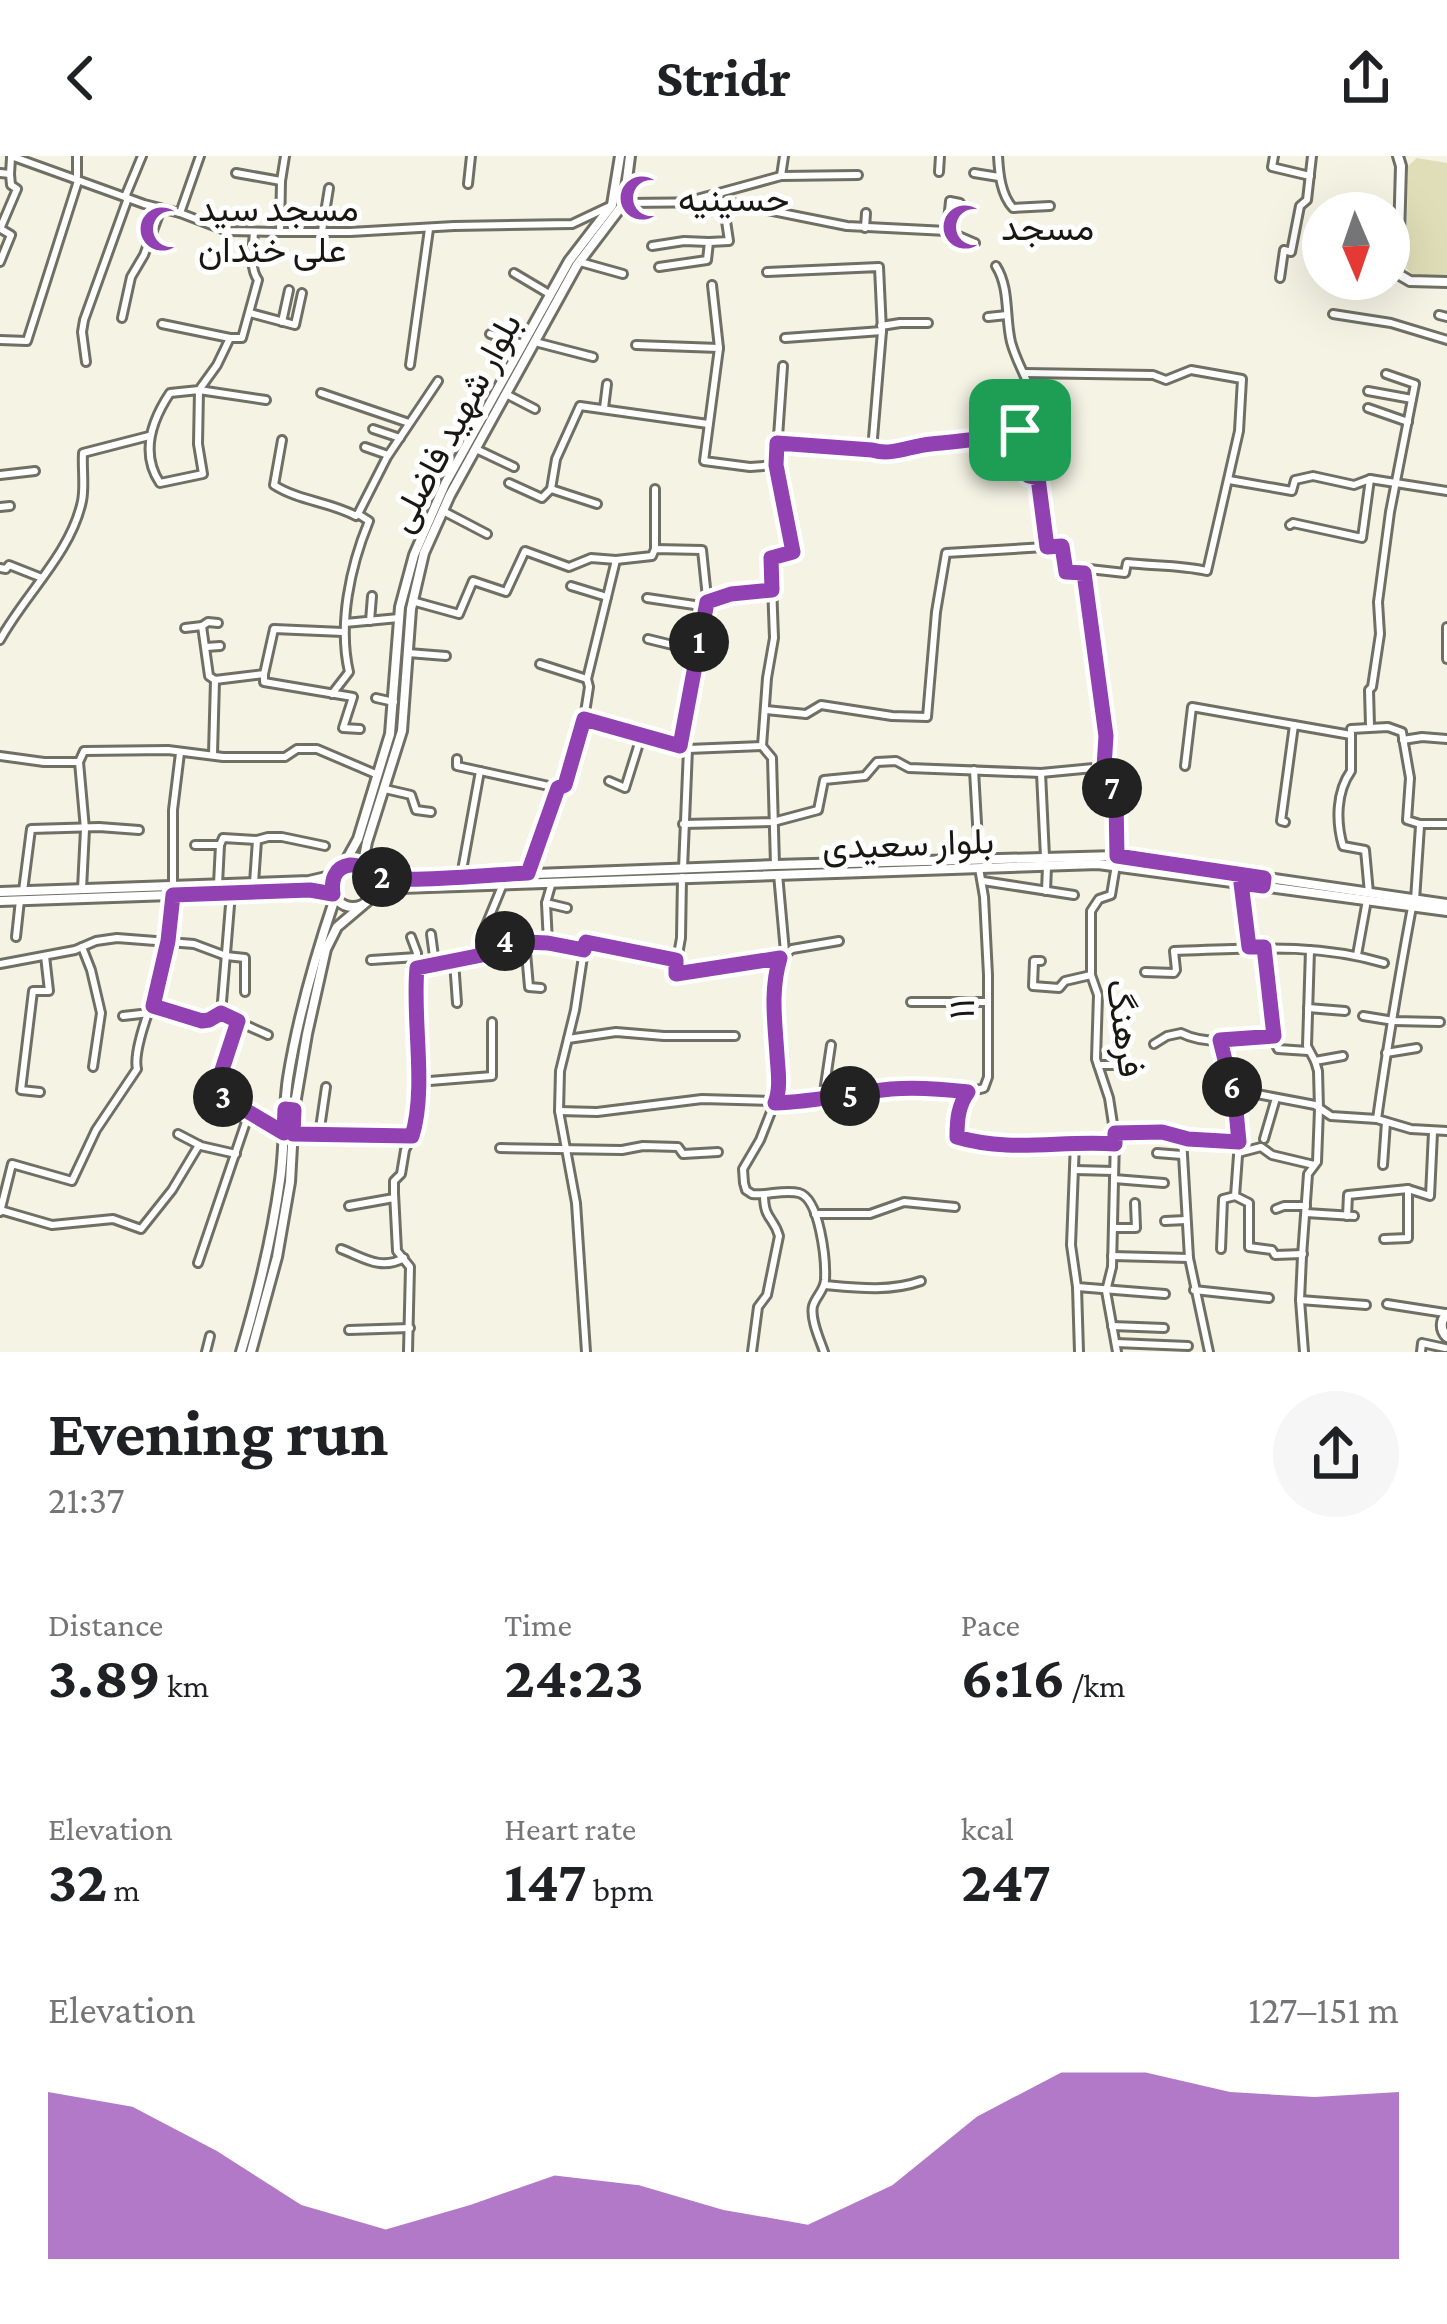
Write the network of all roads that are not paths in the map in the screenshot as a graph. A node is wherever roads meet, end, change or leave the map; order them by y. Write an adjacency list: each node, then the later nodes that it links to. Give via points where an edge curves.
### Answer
1 (77, 156): 25 (street)
2 (142, 156): 30 (street)
3 (200, 156): 38 (street)
4 (285, 156): 26 (street)
5 (471, 156): 27 (street)
6 (620, 156): 35 (main road, بلوار شهید فاضلی)
7 (630, 156): 33 (main road, بلوار شهید فاضلی)
8 (784, 156): 22 (street)
9 (940, 156): 16 (street)
10 (998, 156): 24 (street)
11 (1274, 156): 23 (street, via 1272,167)
12 (1312, 156): 23 (street)
13 (1410, 156): 15 (main road)
14 (11, 157): 20 (street); 25 (street)
15 (1400, 161): 29 (main road)
16 (939, 172)
17 (0, 173): 20 (street)
18 (236, 173): 26 (street)
19 (974, 173): 24 (street)
20 (10, 174): 41 (street, via 17,190)
21 (857, 175): 22 (street)
22 (781, 176): 32 (street)
23 (1310, 176): 58 (street)
24 (999, 177): 36 (street, via 1013,208)
25 (77, 179): 30 (street); 77 (street, via 27,341)
26 (281, 182): 46 (street)
27 (468, 184)
28 (329, 188): 43 (street)
29 (1398, 192)
30 (126, 198): 37 (street); 84 (street, via 84,320)
31 (723, 201): 32 (street); 40 (street); 47 (street, via 729,241)
32 (689, 202): 33 (street)
33 (623, 203): 49 (main road, بلوار شهید فاضلی)
34 (960, 203): 44 (street, via 950,200)
35 (612, 205): 42 (street, via 572,224); 49 (main road, بلوار شهید فاضلی)
36 (1050, 206)
37 (161, 208): 38 (street); 69 (street)
38 (181, 213): 45 (street)
39 (866, 213): 40 (street)
40 (865, 228): 44 (street)
41 (1, 229): 51 (street, via 11,235)
42 (429, 229): 43 (street); 85 (street)
43 (322, 231): 46 (street)
44 (947, 231): 48 (street)
45 (254, 232): 46 (street); 65 (street, via 258,280)
46 (280, 232)
47 (709, 242): 50 (street); 54 (street, via 707,260)
48 (975, 243)
49 (587, 245): 52 (main road, بلوار شهید فاضلی); 64 (main road, بلوار شهید فاضلی)
50 (652, 246)
51 (0, 262)
52 (580, 262): 57 (street); 79 (main road, بلوار شهید فاضلی)
53 (996, 266): 67 (street)
54 (659, 267)
55 (767, 272): 73 (street, via 879,267)
56 (514, 273): 64 (street)
57 (622, 274)
58 (1280, 278)
59 (1410, 279): 60 (main road)
60 (1447, 281)
61 (712, 285): 82 (street)
62 (290, 290): 70 (street)
63 (302, 293): 70 (street, via 295,325)
64 (551, 295): 80 (main road, بلوار شهید فاضلی)
65 (250, 314): 70 (street); 75 (street, via 242,338)
66 (1333, 314): 78 (street)
67 (1007, 315): 68 (street); 87 (street)
68 (988, 317)
69 (122, 318)
70 (282, 322)
71 (928, 323): 73 (street)
72 (162, 324): 75 (street)
73 (882, 329): 76 (street); 111 (street)
74 (490, 334): 80 (street)
75 (230, 338): 91 (street)
76 (785, 338)
77 (0, 340)
78 (1447, 340)
79 (535, 342): 83 (street); 94 (main road, بلوار شهید فاضلی)
80 (524, 344): 137 (main road, بلوار شهید فاضلی, via 445,484)
81 (636, 344): 82 (street)
82 (719, 348): 102 (street)
83 (593, 357)
84 (86, 362)
85 (410, 365)
86 (783, 366): 108 (street)
87 (1024, 374): 104 (street, via 1036,424); 118 (street, via 1166,380 1191,370 1242,379)
88 (1386, 374): 95 (street, via 1415,384)
89 (438, 381): 101 (street)
90 (608, 384): 97 (street)
91 (199, 390): 96 (street); 105 (street, via 170,393); 105 (street, via 203,474 160,483)
92 (1368, 392): 95 (street)
93 (321, 393): 101 (street)
94 (506, 394): 99 (street); 110 (main road, بلوار شهید فاضلی)
95 (1412, 399): 100 (street)
96 (266, 400)
97 (604, 408): 102 (street); 121 (street, via 580,406)
98 (1367, 408): 100 (street)
99 (535, 409)
100 (1408, 422): 120 (street)
101 (410, 424): 106 (street)
102 (708, 424): 113 (street, via 704,460)
103 (373, 428): 106 (street)
104 (1020, 430): 111 (street); 131 (street, via 1029,476 1038,478)
105 (149, 436): 136 (street, via 83,453 82,498)
106 (400, 438): 112 (street)
107 (282, 440): 128 (street, via 274,485)
108 (777, 443): 111 (street); 113 (street)
109 (364, 447): 112 (street)
110 (476, 449): 114 (street); 127 (main road, بلوار شهید فاضلی)
111 (872, 450)
112 (388, 455): 128 (street)
113 (776, 465): 139 (street, via 793,552 771,558)
114 (514, 467)
115 (35, 471): 116 (street)
116 (0, 476)
117 (1370, 479): 118 (street, via 1354,485 1313,476 1294,480 1292,491); 120 (street); 129 (street, via 1362,538)
118 (1229, 480): 135 (street, via 1207,571 1127,563 1125,573)
119 (509, 483): 121 (street, via 542,498)
120 (1397, 484): 123 (street); 170 (street)
121 (551, 489): 124 (street)
122 (655, 490): 132 (street)
123 (1447, 491)
124 (597, 503)
125 (0, 506): 126 (street)
126 (10, 506)
127 (443, 511): 130 (street); 137 (main road, بلوار شهید فاضلی)
128 (358, 514): 149 (street, via 369,521)
129 (1290, 525)
130 (487, 534)
131 (1047, 547): 135 (street, via 1062,546 1066,572); 167 (street, via 946,554 927,717 821,705 806,714)
132 (655, 549): 133 (street); 144 (street, via 703,550)
133 (616, 560): 141 (street); 143 (street, via 569,567 525,551 506,592 473,581 459,614)
134 (0, 568): 136 (street)
135 (1084, 573): 184 (street)
136 (42, 578): 152 (street)
137 (410, 584): 143 (main road, بلوار شهید فاضلی); 145 (main road, بلوار شهید فاضلی)
138 (571, 586): 141 (street)
139 (772, 590): 144 (street); 167 (street)
140 (372, 596): 146 (street)
141 (607, 597): 162 (street)
142 (647, 598): 144 (street)
143 (412, 601): 157 (main road, بلوار شهید فاضلی)
144 (708, 604): 156 (street)
145 (399, 618): 146 (street); 166 (main road, بلوار شهید فاضلی)
146 (370, 621): 149 (street)
147 (218, 622): 148 (street)
148 (202, 626): 151 (street); 155 (street)
149 (344, 627): 161 (street, via 274,629); 164 (street, via 349,672)
150 (1447, 627): 159 (street)
151 (185, 628)
152 (0, 640)
153 (648, 640): 156 (street)
154 (220, 646): 155 (street)
155 (206, 647): 163 (street)
156 (697, 651): 177 (street)
157 (409, 653): 158 (street); 191 (main road, بلوار شهید فاضلی, via 402,731)
158 (446, 656)
159 (1447, 659)
160 (540, 664): 162 (street)
161 (264, 674): 163 (street); 164 (street, via 264,682)
162 (587, 679): 168 (street)
163 (215, 680): 179 (street)
164 (332, 694): 171 (street, via 353,698 344,728)
165 (376, 698): 166 (street)
166 (394, 702): 188 (main road, بلوار شهید فاضلی)
167 (766, 710): 176 (street)
168 (584, 719): 173 (street); 190 (street)
169 (1294, 725): 172 (street); 183 (street, via 1192,707); 194 (street)
170 (1370, 726): 172 (street); 175 (street, via 1402,732)
171 (361, 729)
172 (1351, 735): 229 (street, via 1336,824 1343,846 1365,850)
173 (640, 737): 177 (street); 189 (street, via 625,788)
174 (1447, 739): 175 (street)
175 (1402, 740): 196 (street, via 1410,778 1406,820)
176 (762, 746): 177 (street); 193 (street, via 772,758)
177 (684, 748): 195 (street)
178 (180, 753): 179 (street); 182 (street, via 84,751); 221 (street)
179 (213, 754): 188 (street, via 285,758 317,749)
180 (0, 756): 182 (street)
181 (457, 759): 186 (street, via 457,766)
182 (79, 762): 198 (street)
183 (1185, 766)
184 (1104, 767): 187 (street); 204 (street, via 1116,800)
185 (974, 770): 187 (street); 193 (street, via 877,763 865,776 824,780 818,810); 206 (street, ۱۱)
186 (480, 771): 190 (street); 212 (street)
187 (1041, 773): 205 (street)
188 (378, 775): 208 (main road, بلوار شهید فاضلی)
189 (609, 781)
190 (558, 788): 210 (street)
191 (386, 789): 192 (street, via 411,795 416,811); 209 (main road, بلوار شهید فاضلی)
192 (431, 812)
193 (773, 822): 195 (street); 207 (street)
194 (1285, 822)
195 (683, 824): 211 (street)
196 (1420, 824): 197 (street); 232 (street)
197 (1447, 824)
198 (85, 829): 199 (street); 220 (street); 227 (street, via 31,829)
199 (139, 830)
200 (257, 841): 202 (street, via 223,838); 203 (street); 216 (street)
201 (195, 845): 202 (street)
202 (220, 845): 218 (street)
203 (325, 846)
204 (1116, 861): 205 (main road, بلوار سعیدی); 215 (main road, بلوار سعیدی); 217 (main road, بلوار سعیدی); 262 (street, فرهنگ, via 1111,895 1091,910)
205 (1046, 862): 206 (main road, بلوار سعیدی); 222 (street)
206 (979, 863): 207 (main road, بلوار سعیدی); 213 (street, ۱۱)
207 (777, 870): 211 (main road, بلوار سعیدی); 248 (street)
208 (339, 871): 209 (main road); 216 (main road); 228 (main road)
209 (366, 871): 212 (main road, بلوار سعیدی, via 399,879); 230 (main road, via 374,883)
210 (528, 873): 211 (main road, بلوار سعیدی); 212 (main road, بلوار سعیدی)
211 (682, 873): 214 (main road, بلوار سعیدی); 254 (street)
212 (461, 876)
213 (982, 881): 222 (street); 266 (street, ۱۱)
214 (552, 882): 219 (main road, بلوار سعیدی); 231 (street)
215 (1263, 882): 217 (main road, بلوار سعیدی); 229 (main road, بلوار سعیدی)
216 (254, 883): 218 (main road)
217 (1241, 883): 244 (street)
218 (218, 884): 221 (main road)
219 (503, 884): 230 (main road, بلوار سعیدی, via 400,888); 238 (street)
220 (82, 889): 221 (main road); 224 (main road)
221 (173, 890): 223 (main road); 224 (main road); 240 (street)
222 (1046, 890): 225 (street)
223 (231, 893): 228 (main road); 251 (street)
224 (58, 894): 227 (main road)
225 (1074, 895)
226 (0, 896): 227 (main road)
227 (22, 896): 236 (street)
228 (334, 896): 230 (main road, via 348,907); 301 (main road, via 287,1082)
229 (1368, 897): 232 (main road, بلوار سعیدی); 249 (street)
230 (366, 901): 301 (main road, via 326,949)
231 (546, 903): 234 (street); 242 (street)
232 (1414, 903): 233 (main road, بلوار سعیدی); 275 (street)
233 (1445, 907)
234 (567, 908)
235 (431, 934): 259 (street)
236 (16, 937)
237 (411, 938): 252 (street)
238 (483, 940): 241 (street); 255 (street, via 482,955)
239 (839, 940): 248 (street)
240 (168, 941): 243 (street, via 117,938); 251 (street); 269 (street)
241 (525, 941): 242 (street); 263 (street, via 530,987)
242 (548, 943): 246 (street)
243 (82, 947): 250 (street); 292 (street, via 101,1013)
244 (1249, 947): 245 (street); 261 (street, via 1174,951 1174,973)
245 (1264, 947): 247 (street); 280 (street)
246 (584, 950): 254 (street, via 586,942); 281 (street)
247 (1310, 950): 249 (street); 268 (street)
248 (782, 955): 254 (street, via 676,974); 300 (street, via 773,993)
249 (1357, 955): 257 (street)
250 (45, 956): 258 (street); 296 (street, via 49,991 32,991 21,1090)
251 (226, 956): 264 (street, via 244,958); 271 (street)
252 (417, 957): 253 (street); 260 (street)
253 (371, 960)
254 (676, 960)
255 (454, 961): 259 (street); 267 (street)
256 (1041, 961): 262 (street, via 1034,961 1033,986 1059,988)
257 (1384, 963)
258 (0, 964)
259 (435, 964): 260 (street)
260 (417, 968): 293 (street)
261 (1145, 972)
262 (1091, 975): 291 (street, فرهنگ)
263 (541, 988)
264 (244, 992)
265 (911, 1001): 266 (street)
266 (987, 1002): 295 (street, ۱۱, via 987,1084)
267 (457, 1003)
268 (1308, 1008): 270 (street); 286 (street)
269 (151, 1010): 271 (street, via 202,1021); 272 (street); 340 (street, via 137,1069 72,1181 12,1164)
270 (1345, 1011)
271 (221, 1013): 274 (street)
272 (123, 1016)
273 (1363, 1016): 275 (street)
274 (238, 1021): 278 (street); 304 (street, via 218,1088)
275 (1394, 1021): 277 (street); 287 (street)
276 (492, 1022): 293 (street, via 492,1076)
277 (1439, 1022)
278 (268, 1035)
279 (735, 1036): 281 (street, via 616,1032)
280 (1274, 1036): 282 (street); 286 (street, via 1278,1049)
281 (568, 1039): 303 (street)
282 (1220, 1040): 283 (street, via 1181,1033); 299 (street)
283 (1154, 1044)
284 (831, 1045): 298 (street)
285 (1417, 1048): 287 (street)
286 (1310, 1051): 289 (street)
287 (1386, 1053): 305 (street)
288 (1343, 1056): 289 (street)
289 (1316, 1060): 302 (street)
290 (1121, 1065): 291 (street)
291 (1098, 1066): 308 (street, فرهنگ)
292 (94, 1067)
293 (417, 1082): 312 (street)
294 (326, 1087): 311 (street)
295 (968, 1092): 298 (street, via 894,1089); 315 (street, ۱۱, via 957,1137 1011,1147)
296 (40, 1093)
297 (1276, 1098): 299 (street); 302 (street); 314 (street)
298 (823, 1099): 300 (street)
299 (1235, 1100): 316 (street)
300 (775, 1103): 303 (street, via 718,1099); 332 (street, via 743,1169 746,1190)
301 (290, 1109): 310 (main road)
302 (1319, 1109): 305 (street); 326 (street)
303 (559, 1111): 320 (street)
304 (249, 1113): 310 (street); 324 (street)
305 (1382, 1121): 307 (street); 327 (street)
306 (1447, 1131): 307 (street)
307 (1433, 1132): 331 (street, via 1432,1192)
308 (1115, 1133): 313 (street); 318 (street, فرهنگ)
309 (178, 1134): 317 (street)
310 (288, 1134): 311 (street); 375 (main road); 376 (main road, via 290,1182)
311 (319, 1135): 312 (street)
312 (412, 1136): 334 (street)
313 (1182, 1138): 316 (street); 325 (street)
314 (1264, 1139)
315 (1075, 1142): 318 (street); 328 (street)
316 (1239, 1142): 323 (street)
317 (199, 1144): 324 (street); 340 (street, via 141,1228 112,1219 52,1225)
318 (1115, 1144): 329 (street, فرهنگ)
319 (500, 1148): 320 (street)
320 (565, 1148): 321 (street); 378 (street)
321 (718, 1152)
322 (1157, 1153): 325 (street)
323 (1238, 1153): 326 (street, via 1261,1147); 333 (street)
324 (236, 1154): 352 (street)
325 (1182, 1155): 342 (street)
326 (1315, 1165): 339 (street)
327 (1383, 1165)
328 (1075, 1170): 329 (street); 355 (street)
329 (1114, 1175): 330 (street); 344 (street, فرهنگ)
330 (1163, 1183)
331 (1408, 1189): 339 (street, via 1348,1195 1351,1216); 345 (street, via 1408,1238)
332 (764, 1195): 341 (street, via 806,1196); 379 (street, via 779,1236)
333 (1235, 1196): 347 (street, via 1223,1199); 348 (street, via 1249,1203 1249,1247)
334 (394, 1198): 336 (street); 350 (street)
335 (1135, 1203): 344 (street, via 1136,1228)
336 (350, 1206)
337 (955, 1207): 341 (street, via 904,1202 870,1214)
338 (1276, 1208): 339 (street)
339 (1306, 1209): 348 (street)
340 (0, 1211)
341 (815, 1214): 354 (street)
342 (1186, 1220): 343 (street); 351 (street)
343 (1166, 1221)
344 (1113, 1228): 349 (street, فرهنگ)
345 (1384, 1239)
346 (341, 1249): 350 (street, via 375,1264)
347 (1221, 1249)
348 (1303, 1254): 360 (street)
349 (1112, 1256): 351 (street); 357 (street, فرهنگ)
350 (404, 1258): 365 (street)
351 (1189, 1258): 356 (street)
352 (198, 1263)
353 (921, 1281): 354 (street)
354 (825, 1286): 380 (street, via 813,1306)
355 (1077, 1287): 357 (street); 381 (street)
356 (1194, 1290): 359 (street); 382 (street)
357 (1106, 1292): 358 (street); 364 (street, فرهنگ)
358 (1165, 1294)
359 (1269, 1298)
360 (1300, 1300): 362 (street); 383 (street)
361 (1387, 1304): 363 (street)
362 (1366, 1305)
363 (1446, 1312): 369 (main road)
364 (1112, 1326): 366 (street); 371 (street, فرهنگ)
365 (410, 1328): 367 (street); 377 (street)
366 (1164, 1328)
367 (349, 1330)
368 (210, 1336): 374 (street)
369 (1446, 1336): 373 (main road)
370 (1188, 1346): 371 (street)
371 (1116, 1347)
372 (1421, 1348): 373 (street)
373 (1445, 1350)
374 (206, 1352)
375 (241, 1352)
376 (251, 1352)
377 (408, 1352)
378 (586, 1352)
379 (752, 1352)
380 (824, 1352)
381 (1079, 1352)
382 (1209, 1352)
383 (1304, 1352)

